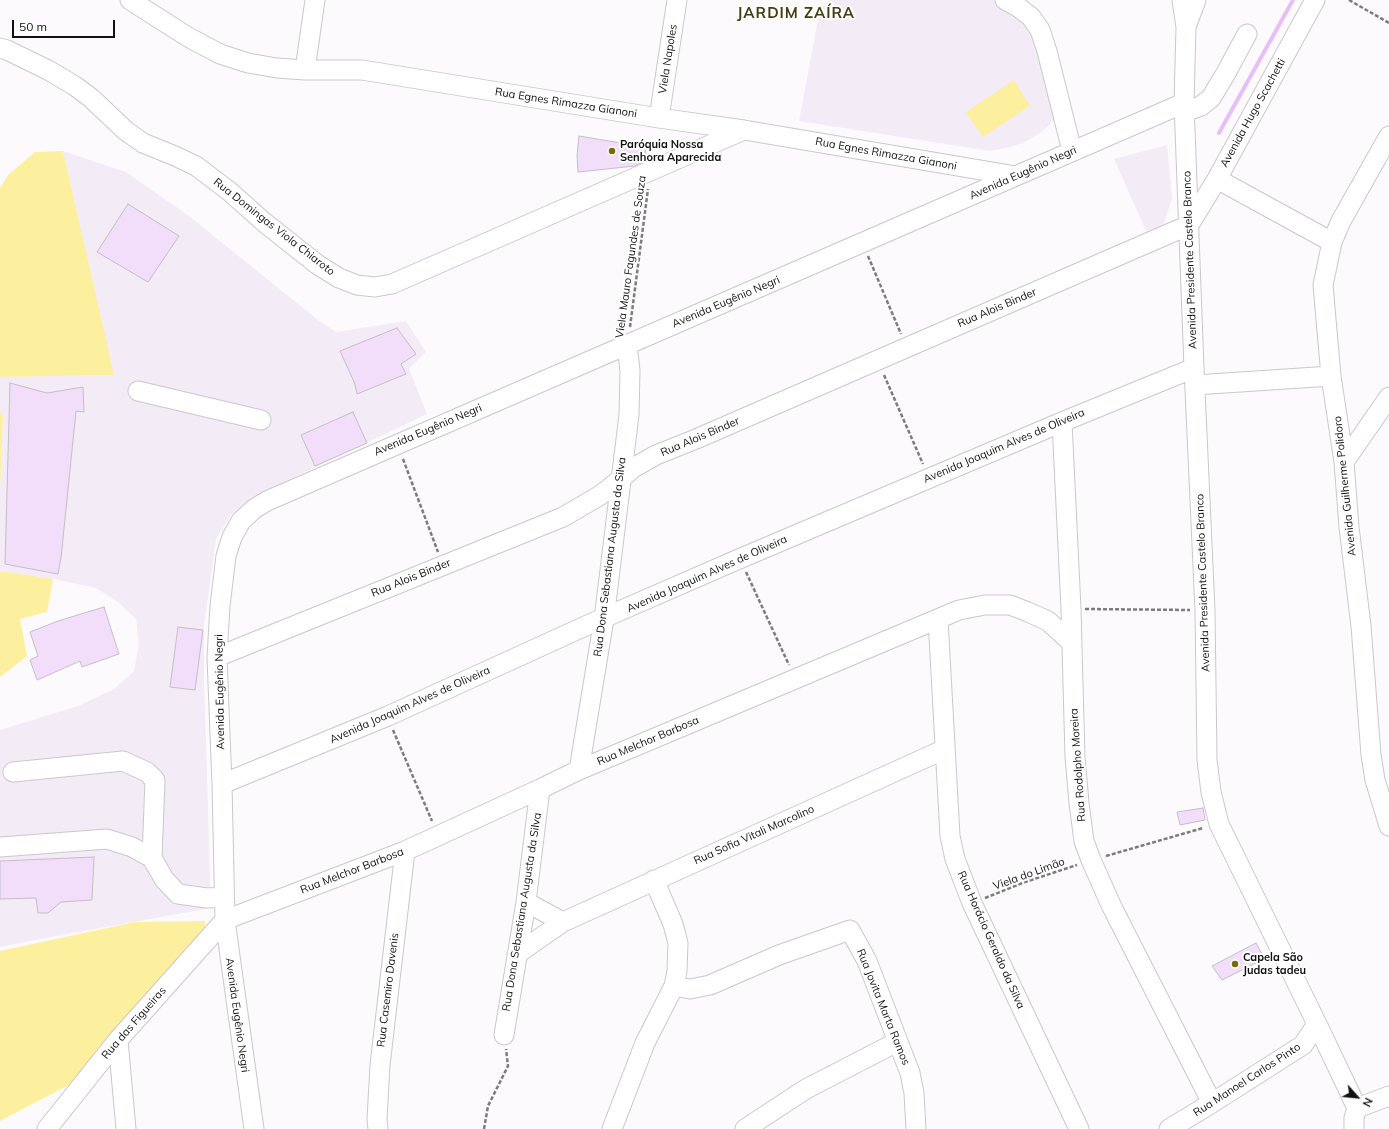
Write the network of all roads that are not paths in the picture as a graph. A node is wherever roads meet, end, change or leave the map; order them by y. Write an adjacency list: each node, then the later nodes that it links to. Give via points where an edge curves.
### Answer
1 (130, 0): 11 (street, Rua Egnes Rimazza Gianoni, via 220,54 248,63)
2 (315, 0): 11 (street)
3 (677, 0): 13 (street, Viela Napoles)
4 (1004, 0): 16 (street, via 1031,17 1040,30)
5 (1182, 0): 8 (street, Avenida Presidente Castelo Branco)
6 (1196, 0): 8 (street, Avenida Presidente Castelo Branco)
7 (1315, 0): 18 (street, Avenida Hugo Scachetti)
8 (1186, 27): 12 (street, Avenida Presidente Castelo Branco)
9 (1247, 34): 12 (street, Avenida Eugênio Negri, via 1211,98 1201,106)
10 (0, 48): 14 (street, Rua Domingas Viola Chiaroto, via 48,70 75,86 143,143 196,166 318,265 356,285 375,287 392,284)
11 (305, 70): 13 (street, Rua Egnes Rimazza Gianoni, via 362,70)
12 (1184, 108): 16 (street, Avenida Eugênio Negri); 19 (street, Avenida Presidente Castelo Branco)
13 (659, 118): 14 (street, Rua Egnes Rimazza Gianoni)
14 (744, 130): 17 (street, Rua Egnes Rimazza Gianoni)
15 (1389, 136): 20 (street, Avenida Guilherme Polidoro, via 1341,221)
16 (1072, 151): 17 (street, Avenida Eugênio Negri)
17 (1016, 176): 21 (street, Avenida Eugênio Negri)
18 (1217, 179): 19 (street, Avenida Hugo Scachetti); 20 (street)
19 (1189, 225): 23 (street, Avenida Presidente Castelo Branco); 29 (street, Rua Alois Binder, via 656,455)
20 (1332, 242): 22 (street, Avenida Guilherme Polidoro, via 1323,285)
21 (627, 344): 29 (street, Rua Dona Sebastiana Augusta da Silva, via 630,371 629,415); 33 (street, Avenida Eugênio Negri, via 254,508 241,521 226,556)
22 (1331, 376): 23 (street, Avenida Joaquim Alves de Oliveira); 28 (street, Avenida Guilherme Polidoro)
23 (1194, 377): 27 (street, Avenida Joaquim Alves de Oliveira); 50 (street, Avenida Presidente Castelo Branco, via 1205,610 1207,760 1211,792 1219,824)
24 (138, 391): 26 (street)
25 (1389, 397): 28 (street)
26 (261, 420)
27 (1062, 422): 30 (street, Avenida Joaquim Alves de Oliveira, via 739,558); 32 (street, Rua Rodolpho Moreira)
28 (1344, 462): 39 (street, Avenida Guilherme Polidoro, via 1362,634 1371,755 1375,780)
29 (620, 478): 30 (street, Rua Dona Sebastiana Augusta da Silva); 33 (street, Rua Alois Binder, via 599,496 563,517)
30 (604, 619): 35 (street, Rua Dona Sebastiana Augusta da Silva); 37 (street, Avenida Joaquim Alves de Oliveira, via 388,716)
31 (938, 619): 32 (street, Rua Melchor Barbosa, via 959,610 985,605 1010,605 1048,621); 34 (street, Rua Horácio Geraldo da Silva); 35 (street, Rua Melchor Barbosa)
32 (1071, 642): 55 (street, Rua Rodolpho Moreira, via 1078,803 1084,841 1116,914)
33 (217, 657): 37 (street, Avenida Eugênio Negri)
34 (945, 749): 43 (street, Rua Sofia Vitali Marcolino); 64 (street, Rua Horácio Geraldo da Silva, via 950,836 955,859 972,903)
35 (579, 770): 38 (street, Rua Melchor Barbosa)
36 (13, 772): 42 (street, via 123,761 147,772 155,780)
37 (222, 784): 44 (street, Avenida Eugênio Negri)
38 (540, 789): 41 (street, Rua Melchor Barbosa); 45 (street, Rua Dona Sebastiana Augusta da Silva)
39 (1389, 826)
40 (0, 847): 42 (street, via 107,839 132,847)
41 (405, 851): 46 (street, Rua Melchor Barbosa); 60 (street, Rua Casemiro Davenis, via 380,1065)
42 (152, 858): 44 (street, via 164,879 178,894 207,898)
43 (654, 880): 47 (street, Rua Sofia Vitali Marcolino); 49 (street, via 678,942)
44 (224, 897): 46 (street, Avenida Eugênio Negri)
45 (526, 902): 47 (street); 48 (street, Rua Dona Sebastiana Augusta da Silva)
46 (225, 920): 52 (street, Rua das Figueiras); 59 (street, Avenida Eugênio Negri)
47 (563, 922): 48 (street, Rua Sofia Vitali Marcolino)
48 (517, 954): 51 (street, Rua Dona Sebastiana Augusta da Silva)
49 (674, 986): 53 (street, Rua Jovita Marta Ramos, via 690,989 710,984 779,955 850,930 867,961); 61 (street, via 645,1043)
50 (1317, 1024): 55 (street, Rua Manoel Carlos Pinto, via 1303,1045); 56 (street, Avenida Presidente Castelo Branco)
51 (504, 1035)
52 (118, 1040): 57 (street, Rua das Figueiras); 58 (street)
53 (897, 1042): 62 (street, via 806,1089); 63 (street, Rua Jovita Marta Ramos, via 910,1073)
54 (1389, 1096): 56 (street)
55 (1212, 1103): 65 (street, Rua Manoel Carlos Pinto)
56 (1357, 1108): 66 (street)
57 (48, 1129)
58 (126, 1129)
59 (254, 1129)
60 (378, 1129)
61 (612, 1129)
62 (745, 1129)
63 (916, 1129)
64 (1079, 1129)
65 (1169, 1129)
66 (1354, 1129)

